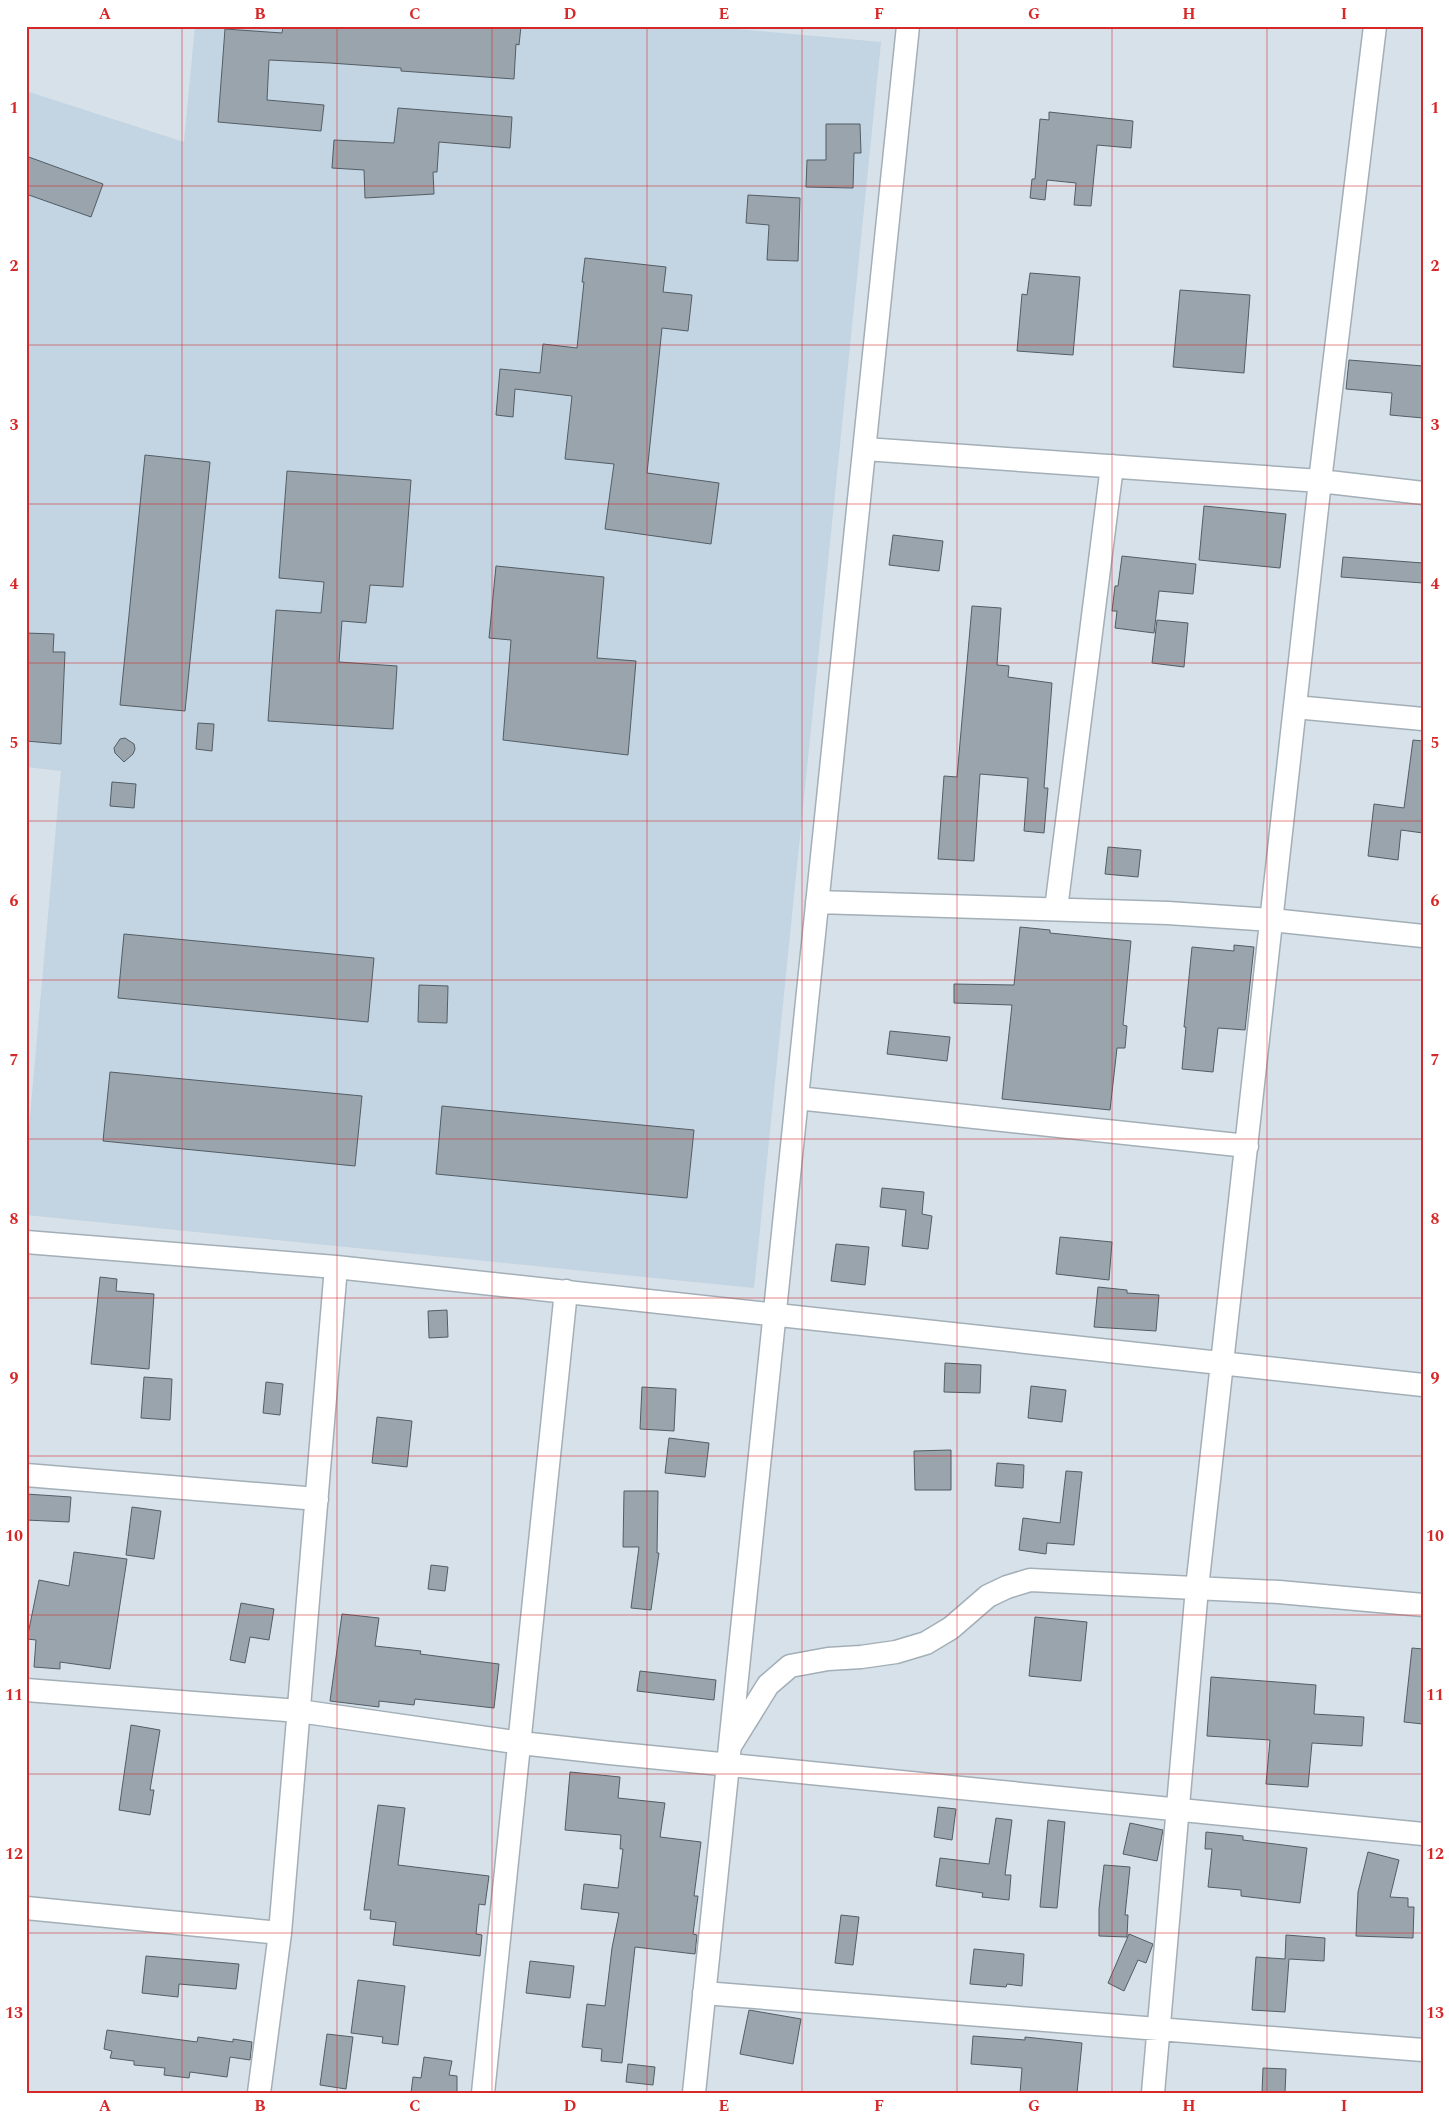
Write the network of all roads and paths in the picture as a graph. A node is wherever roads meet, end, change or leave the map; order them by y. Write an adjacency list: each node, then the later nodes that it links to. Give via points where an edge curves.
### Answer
1 (908, 26): 3 (street)
2 (1375, 26): 5 (street)
3 (865, 449): 4 (street); 9 (street)
4 (1112, 466): 5 (street); 10 (street)
5 (1320, 481): 6 (street); 7 (street)
6 (1423, 493)
7 (1295, 707): 8 (street); 11 (street)
8 (1423, 719)
9 (817, 902): 10 (street); 13 (street)
10 (1056, 909): 11 (street)
11 (1272, 920): 12 (street); 14 (street)
12 (1423, 936)
13 (797, 1098): 14 (street); 18 (street)
14 (1247, 1146): 19 (street)
15 (26, 1242): 16 (street)
16 (336, 1268): 17 (street); 22 (street)
17 (566, 1291): 18 (street); 27 (street)
18 (775, 1315): 19 (street); 28 (street)
19 (1222, 1364): 20 (street); 23 (street)
20 (1423, 1385)
21 (26, 1475): 22 (street)
22 (317, 1499): 26 (street)
23 (1197, 1588): 24 (street, via 1279,1592); 28 (street, via 1030,1580 1007,1586 988,1596 951,1628 926,1643 896,1652 790,1666 768,1684); 29 (street)
24 (1423, 1606)
25 (26, 1690): 26 (street)
26 (298, 1711): 27 (street); 32 (street)
27 (520, 1743): 28 (street); 37 (street)
28 (729, 1755): 29 (street); 33 (street)
29 (1177, 1810): 30 (street); 34 (street)
30 (1423, 1834)
31 (26, 1908): 32 (street)
32 (280, 1933): 36 (street)
33 (704, 1993): 34 (street); 38 (street)
34 (1159, 2028): 35 (street); 39 (street)
35 (1423, 2050)
36 (258, 2093)
37 (483, 2093)
38 (694, 2093)
39 (1153, 2093)

